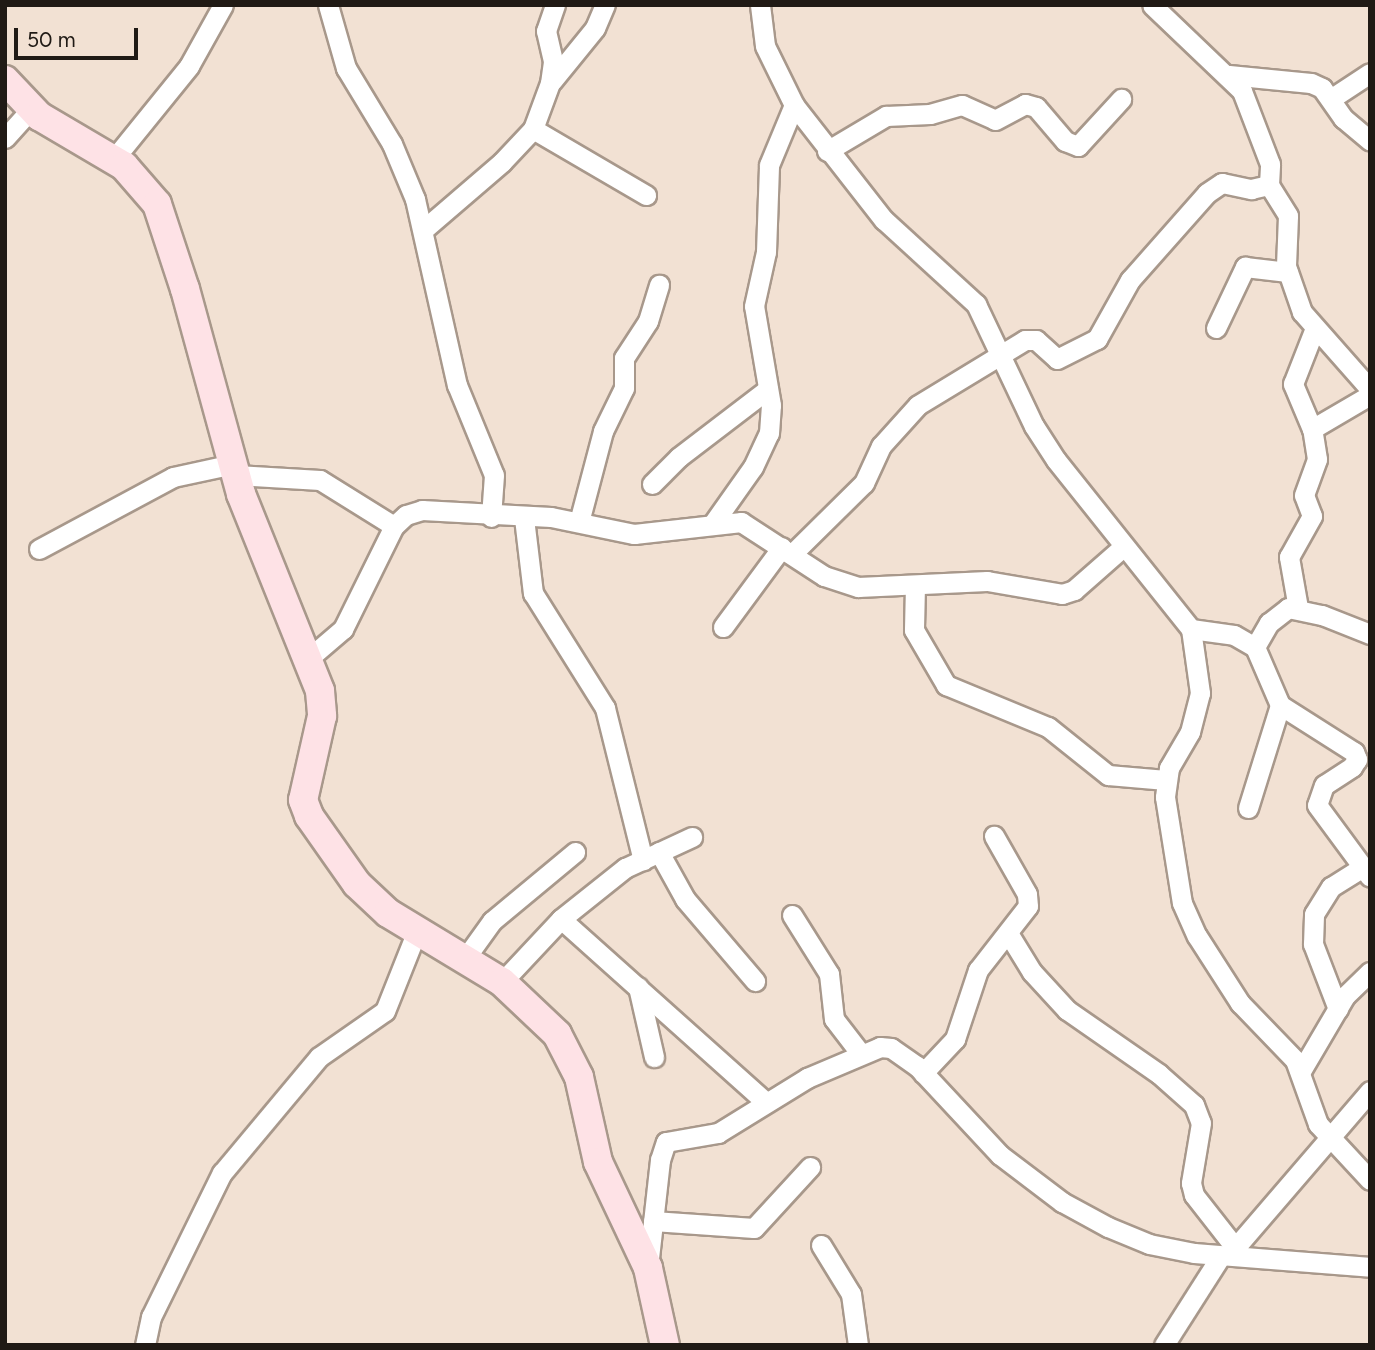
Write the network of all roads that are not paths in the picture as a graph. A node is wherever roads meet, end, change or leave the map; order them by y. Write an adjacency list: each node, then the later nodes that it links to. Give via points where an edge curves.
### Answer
1 (223, 5): 19 (street, via 189,66)
2 (328, 5): 22 (street, via 339,52 403,166)
3 (555, 5): 10 (street, via 546,31 553,61)
4 (605, 5): 10 (street, via 595,28)
5 (760, 5): 13 (street, via 765,46)
6 (1152, 5): 8 (street)
7 (1370, 73): 11 (street)
8 (1229, 75): 11 (street, via 1311,83); 20 (street, via 1247,100 1272,173)
9 (5, 80): 14 (street)
10 (550, 83): 15 (street)
11 (1332, 98): 17 (street, via 1343,118)
12 (1121, 99): 18 (street, via 1078,146 1065,141 1036,107 1025,104 995,120 962,105 930,114 886,116)
13 (794, 105): 18 (street); 28 (street, via 769,165 766,252 754,306)
14 (31, 109): 16 (street); 19 (street)
15 (533, 129): 21 (street); 22 (street)
16 (5, 138)
17 (1370, 141)
18 (827, 151): 27 (street, via 884,220 966,291)
19 (113, 160): 31 (street, via 142,183 166,228)
20 (1269, 185): 23 (street, via 1288,216); 27 (street, via 1251,189 1222,183 1207,193 1130,280 1097,339 1063,359 1052,356 1031,338)
21 (646, 195)
22 (423, 230): 33 (street, via 457,386 494,475)
23 (1288, 272): 25 (street, via 1245,267); 26 (street, via 1302,312)
24 (659, 285): 35 (street, via 648,321 624,358 624,388 603,431)
25 (1216, 328)
26 (1315, 328): 29 (street); 30 (street, via 1293,384)
27 (1002, 353): 38 (street, via 1034,426); 40 (street, via 904,416 881,446 864,483)
28 (768, 389): 32 (street, via 679,457); 36 (street, via 772,420 765,445)
29 (1370, 392): 30 (street)
30 (1312, 429): 42 (street, via 1317,465 1304,495 1312,516 1289,558)
31 (235, 470): 37 (street, via 320,480); 39 (street, via 173,477); 47 (street)
32 (652, 484)
33 (491, 517): 34 (street); 37 (street, via 422,510)
34 (524, 517): 35 (street); 54 (street, via 533,593 605,708)
35 (579, 522): 36 (street, via 634,534)
36 (714, 522): 40 (street, via 741,522)
37 (394, 526): 47 (street, via 343,629)
38 (1123, 547): 41 (street, via 1074,590 1062,594 1001,582); 44 (street)
39 (39, 549)
40 (787, 551): 41 (street, via 839,584); 43 (street)
41 (915, 585): 49 (street, via 914,630 946,685 1048,727 1108,775)
42 (1298, 608): 45 (street); 46 (street, via 1280,611)
43 (723, 627)
44 (1191, 629): 46 (street, via 1234,635); 49 (street, via 1200,693 1190,732)
45 (1370, 634)
46 (1255, 647): 48 (street)
47 (309, 658): 58 (street, via 322,716 305,781 303,800 309,816 357,884)
48 (1280, 705): 50 (street); 55 (street, via 1354,752 1357,759 1352,767 1324,785 1317,805)
49 (1166, 780): 68 (street, via 1181,903 1240,1003 1287,1049)
50 (1248, 808)
51 (994, 836): 59 (street, via 1027,894 1028,906)
52 (692, 837): 54 (street)
53 (575, 852): 60 (street, via 492,921)
54 (651, 856): 57 (street); 62 (street)
55 (1366, 873): 65 (street, via 1331,887 1314,914 1313,944)
56 (792, 915): 66 (street, via 829,974 834,1019)
57 (561, 919): 63 (street); 64 (street)
58 (416, 933): 60 (street); 80 (street, via 384,1012 319,1057 222,1173 151,1317)
59 (1008, 933): 69 (street, via 978,970 955,1040); 77 (street, via 1032,972 1067,1010 1159,1074 1194,1105 1201,1123 1191,1182 1194,1195)
60 (464, 960): 63 (street)
61 (1370, 972): 65 (street)
62 (755, 981)
63 (502, 982): 79 (street, via 557,1034 571,1055 598,1162)
64 (638, 987): 67 (street); 71 (street)
65 (1338, 1009): 68 (street)
66 (861, 1054): 69 (street, via 891,1048); 71 (street)
67 (654, 1058)
68 (1301, 1071): 72 (street, via 1318,1124)
69 (923, 1073): 77 (street, via 1000,1155 1062,1202 1149,1244)
70 (1370, 1091): 72 (street)
71 (766, 1102): 75 (street, via 718,1133 666,1142)
72 (1327, 1137): 74 (street); 77 (street)
73 (810, 1167): 75 (street, via 754,1228)
74 (1370, 1180)
75 (653, 1221): 79 (street)
76 (821, 1245): 82 (street, via 850,1294)
77 (1232, 1253): 78 (street); 83 (street)
78 (1370, 1267)
79 (648, 1268): 81 (street)
80 (145, 1345)
81 (665, 1345)
82 (858, 1345)
83 (1164, 1345)

